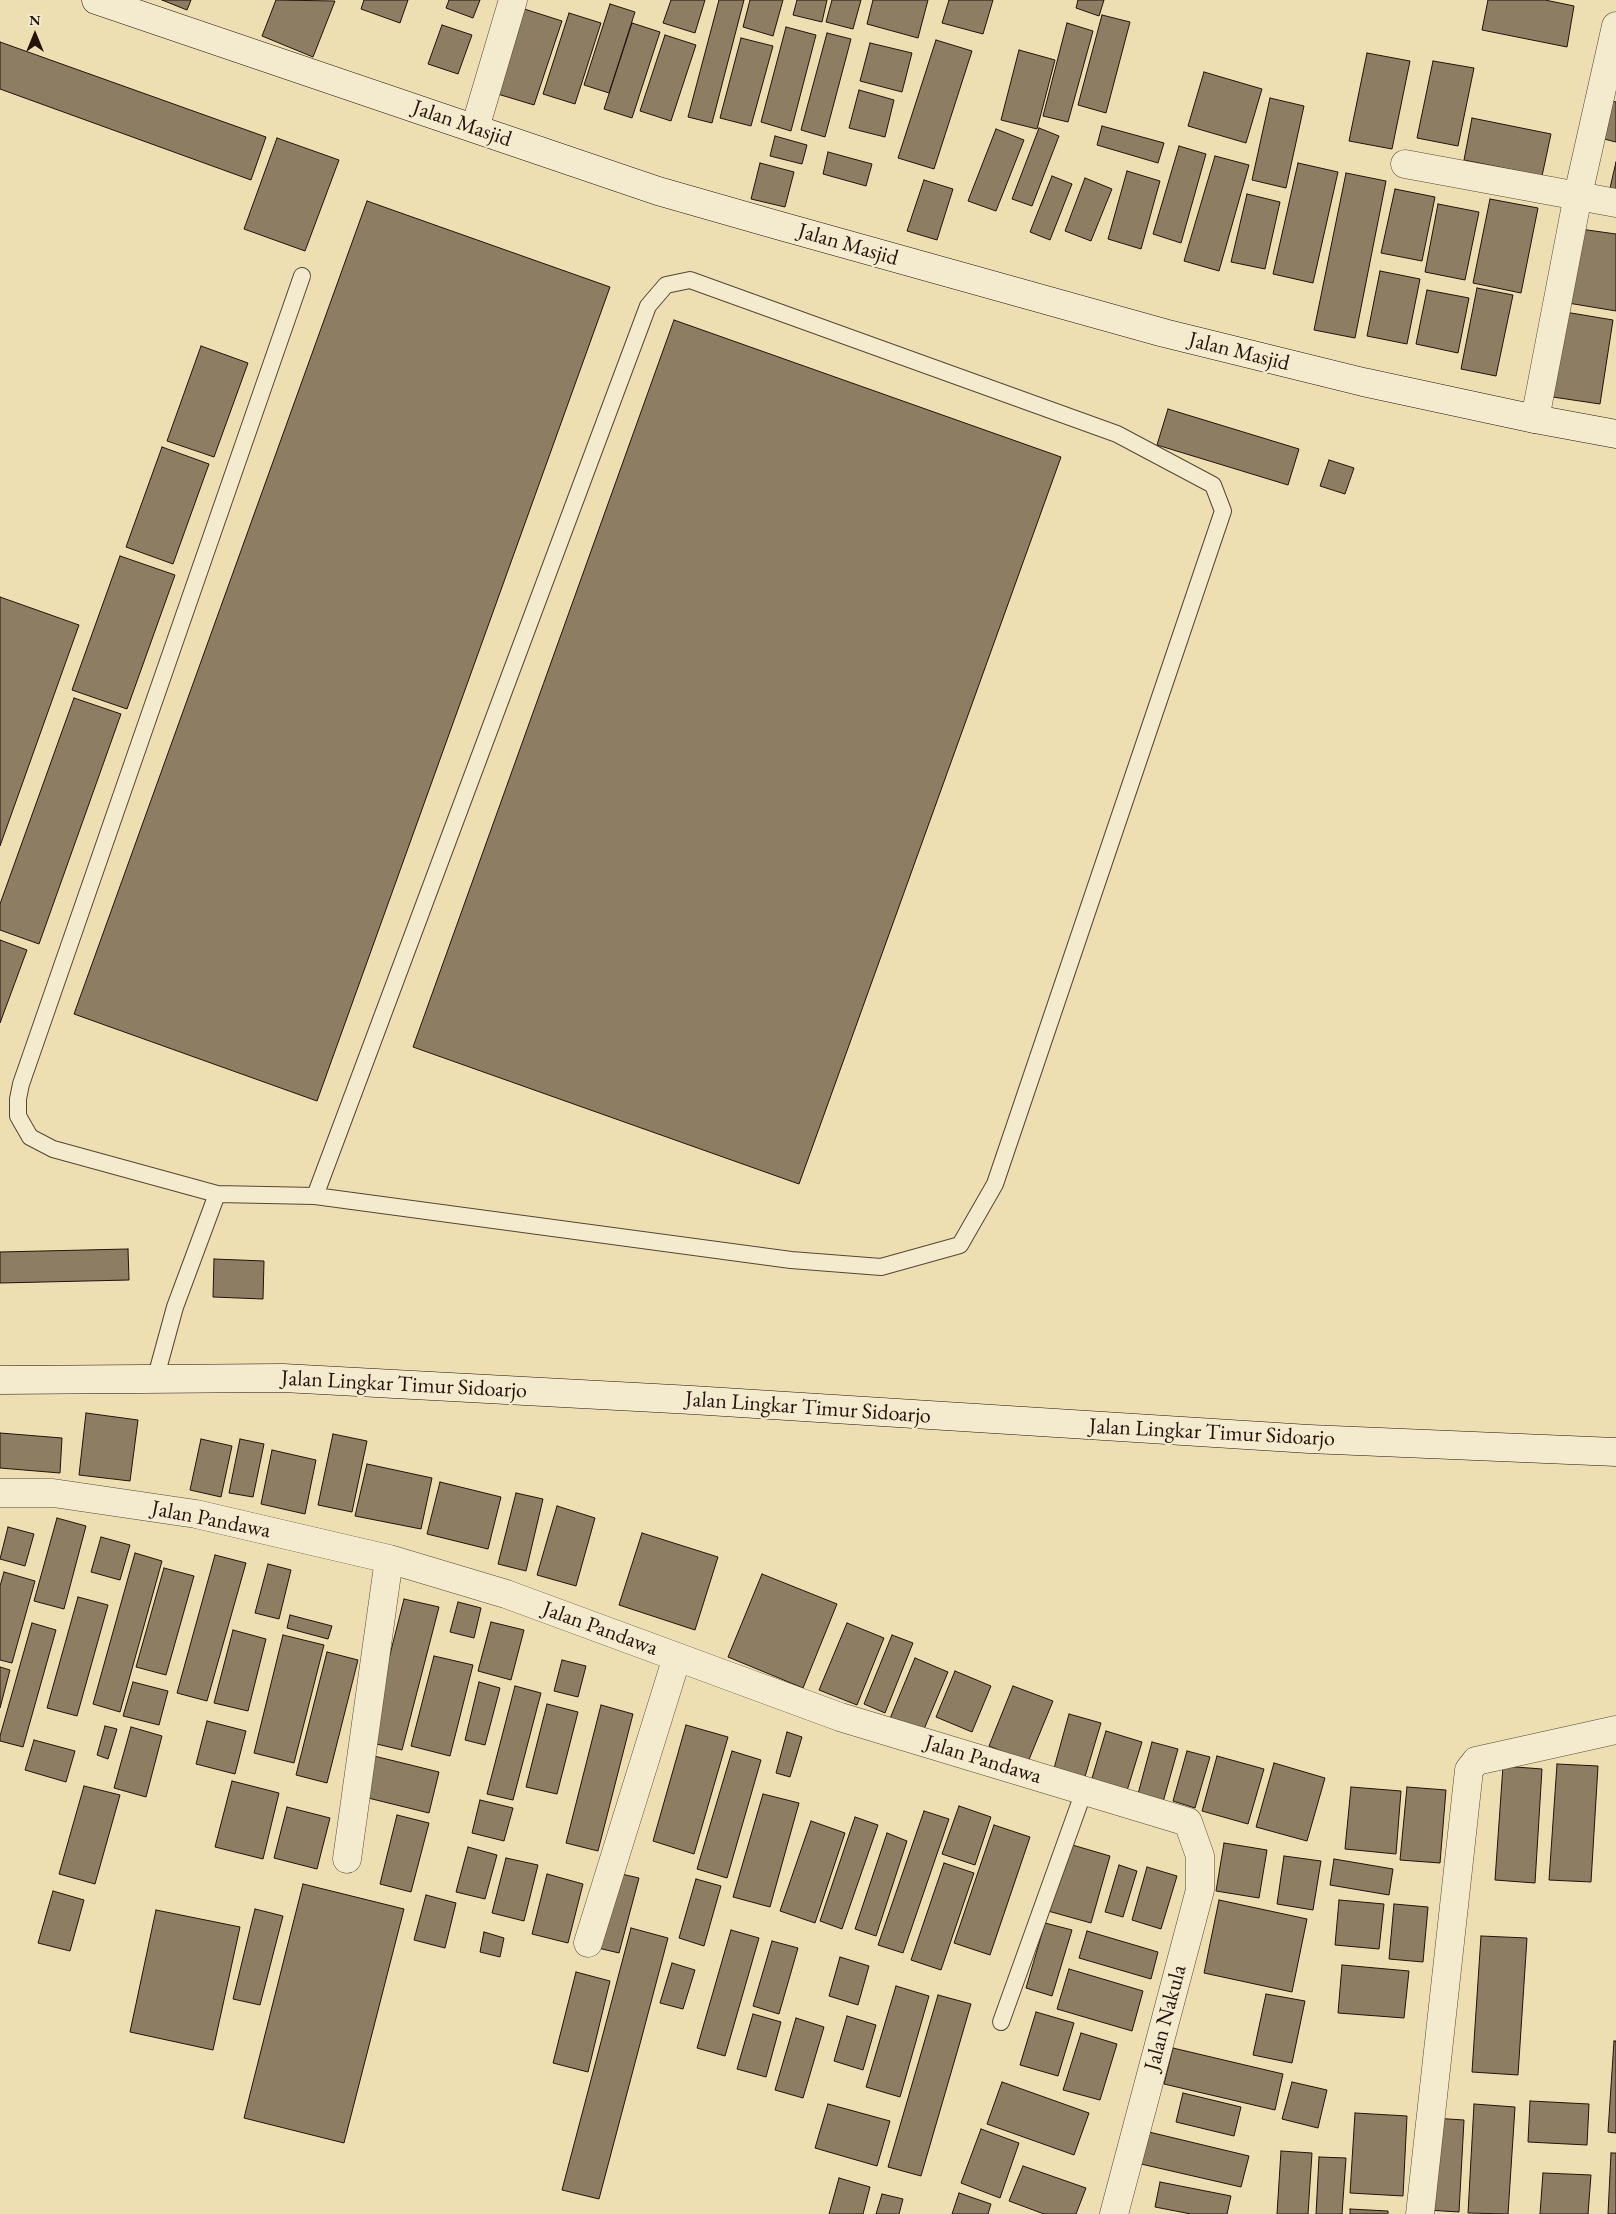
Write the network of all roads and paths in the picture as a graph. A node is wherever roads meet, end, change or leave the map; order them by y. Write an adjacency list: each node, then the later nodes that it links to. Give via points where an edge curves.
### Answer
1 (96, 0): 4 (street, Jalan Masjid)
2 (513, 0): 4 (street)
3 (1616, 26): 6 (street)
4 (475, 128): 9 (street, Jalan Masjid, via 658,191 1164,333 1363,382)
5 (1405, 164): 6 (street)
6 (1578, 195): 7 (street); 9 (street)
7 (1616, 204)
8 (302, 276): 11 (lane, via 18,1099 18,1116 30,1137 53,1149)
9 (1535, 419): 10 (street, Jalan Masjid)
10 (1616, 434)
11 (217, 1194): 12 (lane); 14 (lane, via 175,1307)
12 (315, 1196): 12 (lane, via 781,1259 861,1266 881,1267 960,1245 995,1184 1223,511 1213,485 1117,434 690,280 666,285 648,306)
13 (0, 1380): 14 (street, Jalan Lingkar Timur Sidoarjo)
14 (155, 1380): 15 (street, Jalan Lingkar Timur Sidoarjo, via 283,1378 1309,1439)
15 (1616, 1452)
16 (0, 1493): 17 (street, Jalan Pandawa, via 53,1494 196,1514)
17 (389, 1559): 18 (street, Jalan Pandawa, via 506,1594); 22 (street)
18 (677, 1657): 20 (street, Jalan Pandawa, via 840,1717); 23 (street)
19 (1616, 1730): 26 (street, via 1476,1761 1469,1770)
20 (1084, 1791): 21 (street, Jalan Pandawa); 24 (lane)
21 (1188, 1822): 25 (street, Jalan Nakula, via 1200,1856 1200,1890)
22 (347, 1860)
23 (588, 1943)
24 (1001, 2022)
25 (1114, 2214)
26 (1420, 2214)

